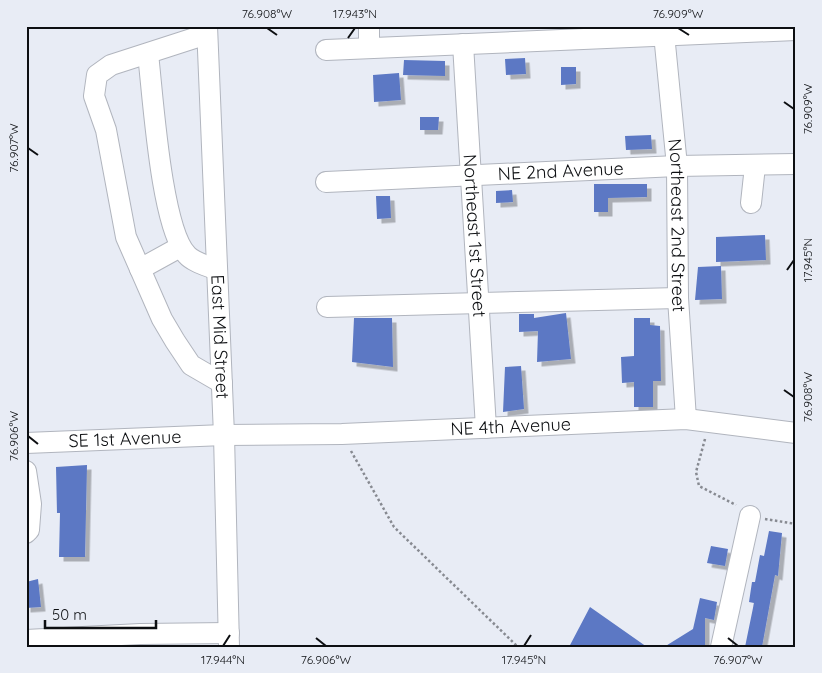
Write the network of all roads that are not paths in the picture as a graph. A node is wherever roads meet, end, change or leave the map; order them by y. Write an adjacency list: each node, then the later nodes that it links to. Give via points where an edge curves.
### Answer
1 (369, 26): 9 (street)
2 (753, 29): 4 (street); 7 (street)
3 (207, 30): 11 (street); 20 (street, East Mid Street)
4 (796, 30)
5 (624, 31): 6 (street); 7 (street)
6 (496, 34): 8 (street)
7 (664, 34): 13 (street, Northeast 2nd Street)
8 (463, 44): 9 (street); 15 (street, Northeast 1st Street)
9 (369, 48): 10 (street)
10 (326, 50)
11 (148, 54): 18 (street, via 166,205); 19 (street, via 111,65 97,75 94,96 106,130 126,237)
12 (796, 164): 14 (street, NE 2nd Avenue)
13 (677, 166): 14 (street, NE 2nd Avenue); 15 (street, NE 2nd Avenue); 21 (street, Northeast 2nd Street)
14 (756, 166): 17 (street)
15 (470, 175): 16 (street, NE 2nd Avenue); 22 (street, Northeast 1st Street)
16 (326, 182)
17 (751, 203)
18 (180, 247): 19 (street); 20 (street, via 188,257)
19 (140, 269): 24 (street, via 162,318 191,365)
20 (217, 270): 24 (street, East Mid Street)
21 (678, 298): 22 (street); 25 (street, Northeast 2nd Street)
22 (478, 303): 23 (street); 26 (street, Northeast 1st Street)
23 (327, 307)
24 (222, 383): 28 (street, East Mid Street)
25 (686, 419): 26 (street, NE 4th Avenue); 27 (street, NE 4th Avenue)
26 (486, 428): 28 (street, NE 4th Avenue)
27 (796, 433)
28 (224, 435): 29 (street, SE 1st Avenue); 35 (street, East Mid Street)
29 (26, 443)
30 (26, 471): 32 (street, via 31,504)
31 (750, 516): 36 (street)
32 (26, 533)
33 (26, 640): 34 (street)
34 (140, 640): 35 (street)
35 (229, 640)
36 (721, 647)

